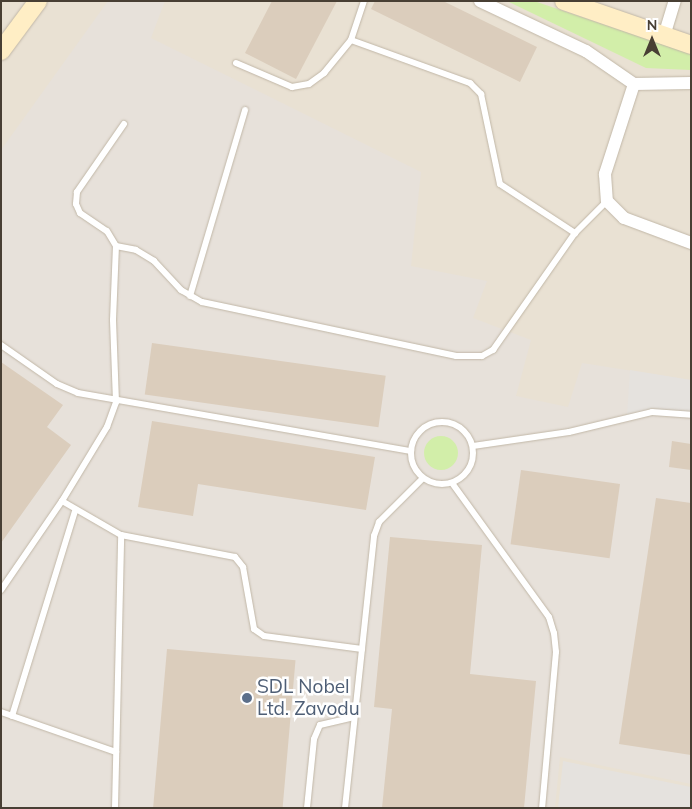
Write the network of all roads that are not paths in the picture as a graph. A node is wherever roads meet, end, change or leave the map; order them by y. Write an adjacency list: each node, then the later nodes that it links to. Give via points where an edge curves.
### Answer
1 (38, 1): 9 (main road)
2 (364, 1): 7 (lane)
3 (480, 1): 12 (street, via 586,50)
4 (564, 1): 6 (main road)
5 (675, 1): 6 (street)
6 (664, 36): 8 (main road)
7 (351, 40): 10 (lane, via 324,73 309,84 292,87); 16 (lane, via 470,83 481,94 500,184)
8 (691, 45)
9 (1, 51)
10 (236, 63)
11 (691, 83): 12 (street)
12 (634, 84): 15 (street, via 605,174)
13 (245, 110): 19 (lane)
14 (124, 124): 18 (lane, via 77,192 76,204 80,213 106,231)
15 (607, 201): 16 (lane); 17 (street, via 624,218)
16 (575, 233): 19 (lane, via 509,330 493,350 482,356 437,352 228,310)
17 (691, 243)
18 (116, 246): 19 (lane, via 136,250 154,261); 21 (lane, via 113,320)
19 (190, 296)
20 (1, 345): 21 (lane, via 57,384)
21 (116, 402): 24 (lane); 27 (lane, via 107,427)
22 (691, 415): 23 (lane, via 635,414 569,432)
23 (474, 446): 24 (lane, via 467,433 455,424 440,421 426,426 415,437); 26 (lane, via 473,462 465,475)
24 (411, 451): 25 (lane, via 414,466)
25 (423, 478): 26 (lane, via 437,484); 31 (lane, via 379,522)
26 (452, 482): 39 (lane, via 549,617 554,633 556,652)
27 (62, 500): 28 (lane); 30 (lane)
28 (75, 511): 29 (lane); 33 (lane)
29 (121, 535): 31 (lane, via 235,557 243,568 254,629 264,636); 35 (lane)
30 (1, 590)
31 (362, 649): 34 (lane)
32 (1, 712): 33 (lane)
33 (12, 716): 35 (lane)
34 (354, 717): 37 (lane, via 320,725 314,739); 38 (lane)
35 (116, 752): 36 (lane)
36 (115, 808)
37 (307, 808)
38 (345, 808)
39 (542, 808)

